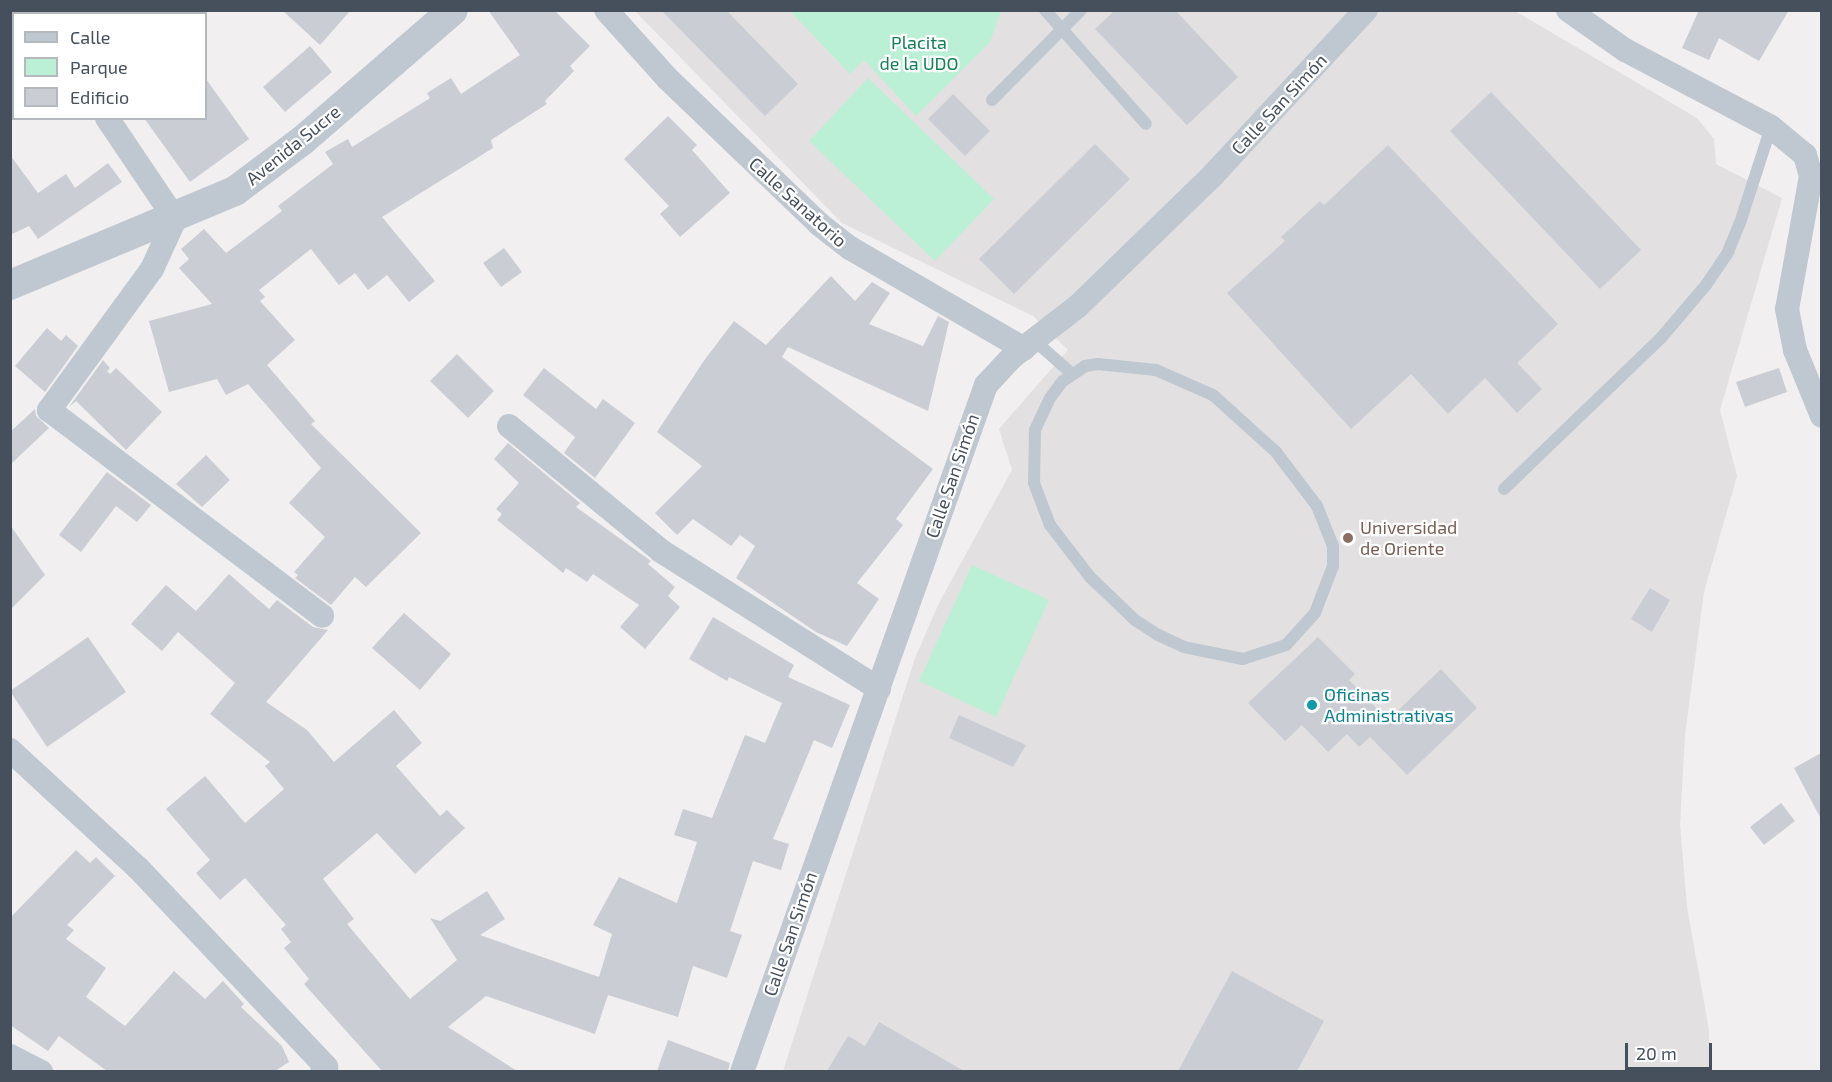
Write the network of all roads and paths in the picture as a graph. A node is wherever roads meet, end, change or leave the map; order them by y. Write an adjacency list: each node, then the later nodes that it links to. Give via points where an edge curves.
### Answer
1 (453, 10): 12 (street, Avenida Sucre, via 262,173 236,191)
2 (606, 10): 14 (street, Calle Sanatorio, via 667,78 819,224 859,254)
3 (1045, 10): 7 (lane)
4 (1081, 10): 7 (lane)
5 (1366, 10): 14 (street, Calle San Simón, via 1213,175 1078,306)
6 (1568, 10): 11 (street, via 1625,50)
7 (1061, 30): 8 (lane); 10 (lane)
8 (992, 100)
9 (108, 120): 12 (street)
10 (1146, 124)
11 (1771, 127): 16 (street, via 1801,150 1811,176 1787,309 1795,350); 18 (lane, via 1740,223 1728,252 1706,285 1661,338)
12 (175, 219): 13 (street, Avenida Sucre); 19 (street, via 152,269 50,410)
13 (10, 285)
14 (1030, 345): 15 (lane); 20 (street, Calle San Simón, via 986,385 975,407)
15 (1071, 373): 15 (lane, via 1050,398 1033,443 1039,504 1065,546 1136,620 1184,647 1243,659 1286,645 1315,613 1333,566 1328,528 1299,480 1245,420 1214,395 1186,381 1120,364 1098,364)
16 (1821, 416)
17 (509, 426): 20 (street, via 662,551)
18 (1504, 489)
19 (322, 616)
20 (879, 689): 25 (street, Calle San Simón)
21 (10, 750): 24 (street, via 153,884 326,1067)
22 (10, 1056): 23 (street)
23 (41, 1071)
24 (322, 1071)
25 (742, 1071)

